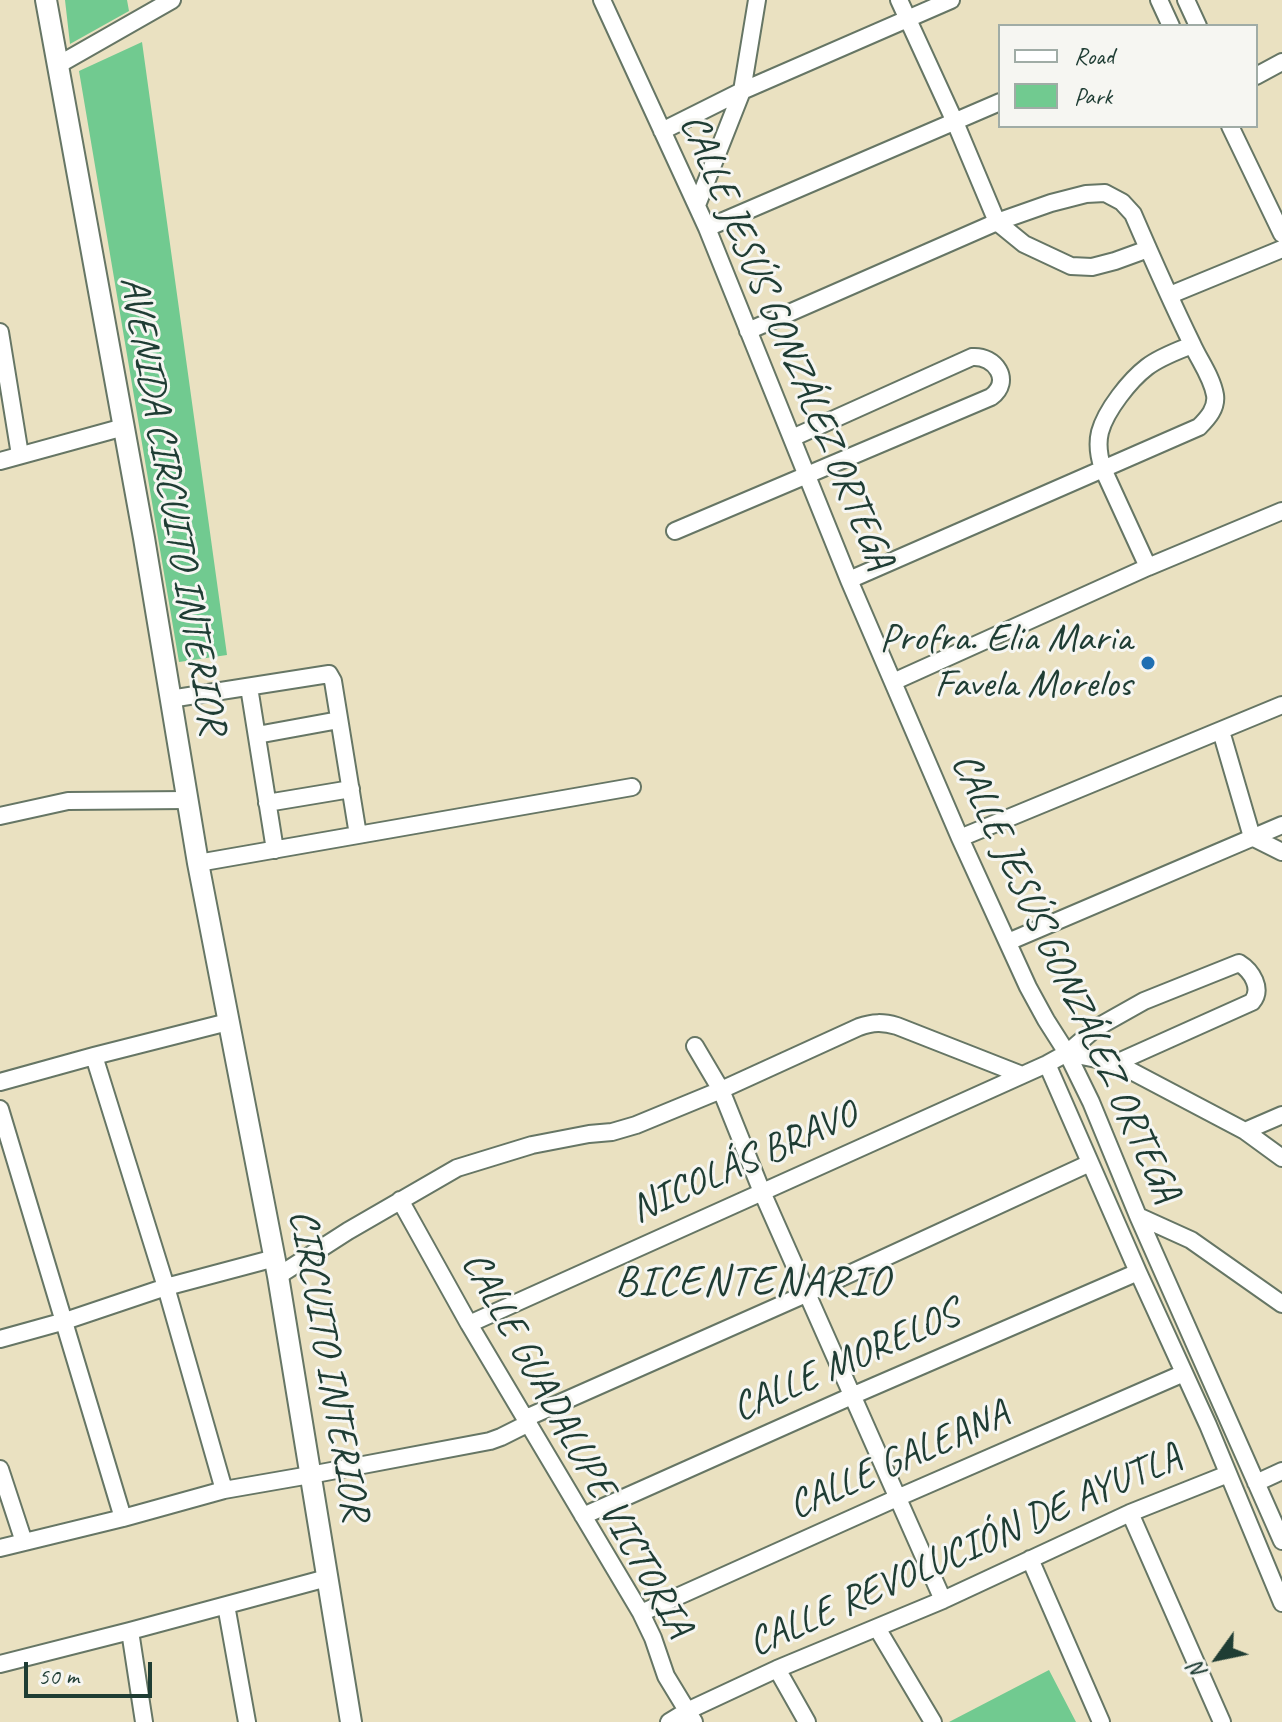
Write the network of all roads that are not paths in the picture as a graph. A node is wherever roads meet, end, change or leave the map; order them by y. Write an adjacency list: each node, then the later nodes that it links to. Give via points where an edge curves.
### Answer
1 (46, 0): 14 (main road, AVENIDA CIRCUITO INTERIOR)
2 (172, 0): 9 (street)
3 (602, 0): 20 (street, CALLE JESÚS GONZÁLEZ ORTEGA)
4 (757, 0): 16 (street)
5 (899, 0): 10 (street)
6 (951, 0): 10 (street)
7 (1159, 0): 11 (street)
8 (1186, 0): 12 (street)
9 (143, 7): 14 (street)
10 (908, 20): 16 (street); 18 (street)
11 (1169, 24)
12 (1197, 24)
13 (1282, 62): 15 (street)
14 (58, 65): 31 (main road, AVENIDA CIRCUITO INTERIOR)
15 (1258, 75)
16 (742, 91): 20 (street); 21 (street)
17 (998, 103): 18 (street)
18 (955, 122): 22 (street); 23 (street)
19 (1231, 128): 24 (street)
20 (662, 131): 21 (street, CALLE JESÚS GONZÁLEZ ORTEGA)
21 (697, 205): 23 (street, CALLE JESÚS GONZÁLEZ ORTEGA)
22 (997, 222): 25 (street, via 1024,244 1071,266 1092,267); 25 (street, via 1051,203 1105,193 1133,214); 28 (street)
23 (707, 228): 28 (street, CALLE JESÚS GONZÁLEZ ORTEGA)
24 (1282, 234)
25 (1148, 249): 27 (street)
26 (1282, 249): 27 (street)
27 (1170, 295): 30 (street)
28 (748, 331): 32 (street, CALLE JESÚS GONZÁLEZ ORTEGA)
29 (1, 340): 33 (street)
30 (1192, 345): 35 (street, via 1149,366 1129,383 1100,431); 35 (street, via 1215,393 1207,418 1199,427)
31 (124, 427): 33 (street); 43 (main road, AVENIDA CIRCUITO INTERIOR)
32 (792, 438): 36 (street, CALLE JESÚS GONZÁLEZ ORTEGA); 36 (street, via 972,357 982,356 999,370 1001,382 991,397)
33 (20, 455): 34 (street)
34 (0, 461)
35 (1103, 469): 39 (street); 40 (street)
36 (806, 475): 38 (street); 40 (street, CALLE JESÚS GONZÁLEZ ORTEGA)
37 (1282, 511): 39 (street)
38 (675, 531)
39 (1148, 567): 41 (street)
40 (849, 580): 41 (street, CALLE JESÚS GONZÁLEZ ORTEGA)
41 (893, 682): 56 (street, CALLE JESÚS GONZÁLEZ ORTEGA)
42 (249, 687): 43 (street); 45 (street, via 329,674); 47 (street)
43 (170, 699): 50 (main road, AVENIDA CIRCUITO INTERIOR)
44 (1282, 705): 46 (street)
45 (339, 720): 47 (street); 49 (street)
46 (1221, 731): 55 (street); 56 (street)
47 (257, 735): 51 (street)
48 (632, 787): 54 (street)
49 (351, 789): 51 (street); 54 (street)
50 (187, 800): 52 (street, via 68,801); 59 (main road, AVENIDA CIRCUITO INTERIOR)
51 (267, 803): 57 (street)
52 (0, 816)
53 (1282, 825): 55 (street)
54 (358, 835): 57 (street)
55 (1252, 837): 58 (street); 60 (street)
56 (960, 838): 60 (street, CALLE JESÚS GONZÁLEZ ORTEGA)
57 (275, 850): 59 (street)
58 (1282, 852)
59 (198, 863): 61 (main road, AVENIDA CIRCUITO INTERIOR)
60 (1008, 942): 63 (street, CALLE JESÚS GONZÁLEZ ORTEGA)
61 (228, 1022): 64 (street); 78 (main road, CIRCUITO INTERIOR)
62 (695, 1046): 69 (street)
63 (1067, 1053): 65 (street); 65 (street, NICOLÁS BRAVO, via 1134,1006 1236,964 1244,966 1258,987 1252,1002); 66 (street, NICOLÁS BRAVO); 77 (street, CALLE JESÚS GONZÁLEZ ORTEGA)
64 (94, 1056): 68 (street); 80 (street)
65 (1116, 1063): 72 (street)
66 (1047, 1064): 67 (street, NICOLÁS BRAVO); 74 (street, CALLE JESÚS GONZÁLEZ ORTEGA)
67 (1022, 1075): 69 (street, via 884,1022 859,1027); 75 (street, NICOLÁS BRAVO)
68 (0, 1082)
69 (721, 1090): 75 (street); 76 (street, via 624,1129 532,1145 457,1168)
70 (0, 1109): 83 (street)
71 (1282, 1115): 72 (street)
72 (1245, 1131): 73 (street)
73 (1282, 1158)
74 (1090, 1163): 79 (street, CALLE JESÚS GONZÁLEZ ORTEGA); 81 (street)
75 (762, 1192): 81 (street); 84 (street, NICOLÁS BRAVO)
76 (400, 1200): 78 (street); 84 (street, CALLE GUADALUPE VICTORIA)
77 (1138, 1216): 82 (street, via 1191,1240); 93 (street, CALLE JESÚS GONZÁLEZ ORTEGA)
78 (276, 1267): 80 (street); 92 (main road, CIRCUITO INTERIOR)
79 (1138, 1272): 86 (street, CALLE JESÚS GONZÁLEZ ORTEGA); 87 (street, CALLE MORELOS)
80 (166, 1287): 83 (street); 94 (street)
81 (808, 1293): 87 (street); 88 (street)
82 (1282, 1304)
83 (65, 1321): 85 (street); 98 (street)
84 (469, 1324): 88 (street, CALLE GUADALUPE VICTORIA)
85 (0, 1339)
86 (1184, 1373): 91 (street, CALLE JESÚS GONZÁLEZ ORTEGA); 95 (street, CALLE GALEANA)
87 (854, 1395): 95 (street); 97 (street, CALLE MORELOS)
88 (528, 1421): 92 (street, via 495,1439); 97 (street, CALLE GUADALUPE VICTORIA)
89 (0, 1469): 100 (street)
90 (1282, 1471): 93 (street)
91 (1228, 1474): 96 (street, CALLE REVOLUCIÓN DE AYUTLA); 105 (street, CALLE JESÚS GONZÁLEZ ORTEGA)
92 (310, 1475): 94 (street); 103 (main road, CIRCUITO INTERIOR)
93 (1256, 1483): 99 (street, CALLE JESÚS GONZÁLEZ ORTEGA)
94 (224, 1490): 98 (street)
95 (897, 1498): 104 (street); 107 (street, CALLE GALEANA)
96 (1130, 1513): 102 (street, CALLE REVOLUCIÓN DE AYUTLA); 120 (street)
97 (583, 1516): 107 (street, CALLE GUADALUPE VICTORIA)
98 (123, 1518): 100 (street)
99 (1282, 1541)
100 (24, 1542): 101 (street)
101 (0, 1548)
102 (1030, 1559): 104 (street, CALLE REVOLUCIÓN DE AYUTLA); 119 (street)
103 (327, 1578): 106 (street); 115 (main road, CIRCUITO INTERIOR)
104 (943, 1600): 108 (street, CALLE REVOLUCIÓN DE AYUTLA)
105 (1282, 1603)
106 (226, 1605): 109 (street); 114 (street)
107 (641, 1613): 112 (street, CALLE GUADALUPE VICTORIA)
108 (877, 1628): 111 (street, CALLE REVOLUCIÓN DE AYUTLA); 118 (street)
109 (130, 1631): 110 (street); 113 (street)
110 (0, 1664)
111 (777, 1669): 112 (street, CALLE REVOLUCIÓN DE AYUTLA); 117 (street)
112 (690, 1716): 116 (street, CALLE REVOLUCIÓN DE AYUTLA)
113 (144, 1722)
114 (247, 1722)
115 (351, 1722)
116 (669, 1722)
117 (807, 1722)
118 (933, 1722)
119 (1101, 1722)
120 (1222, 1722)

